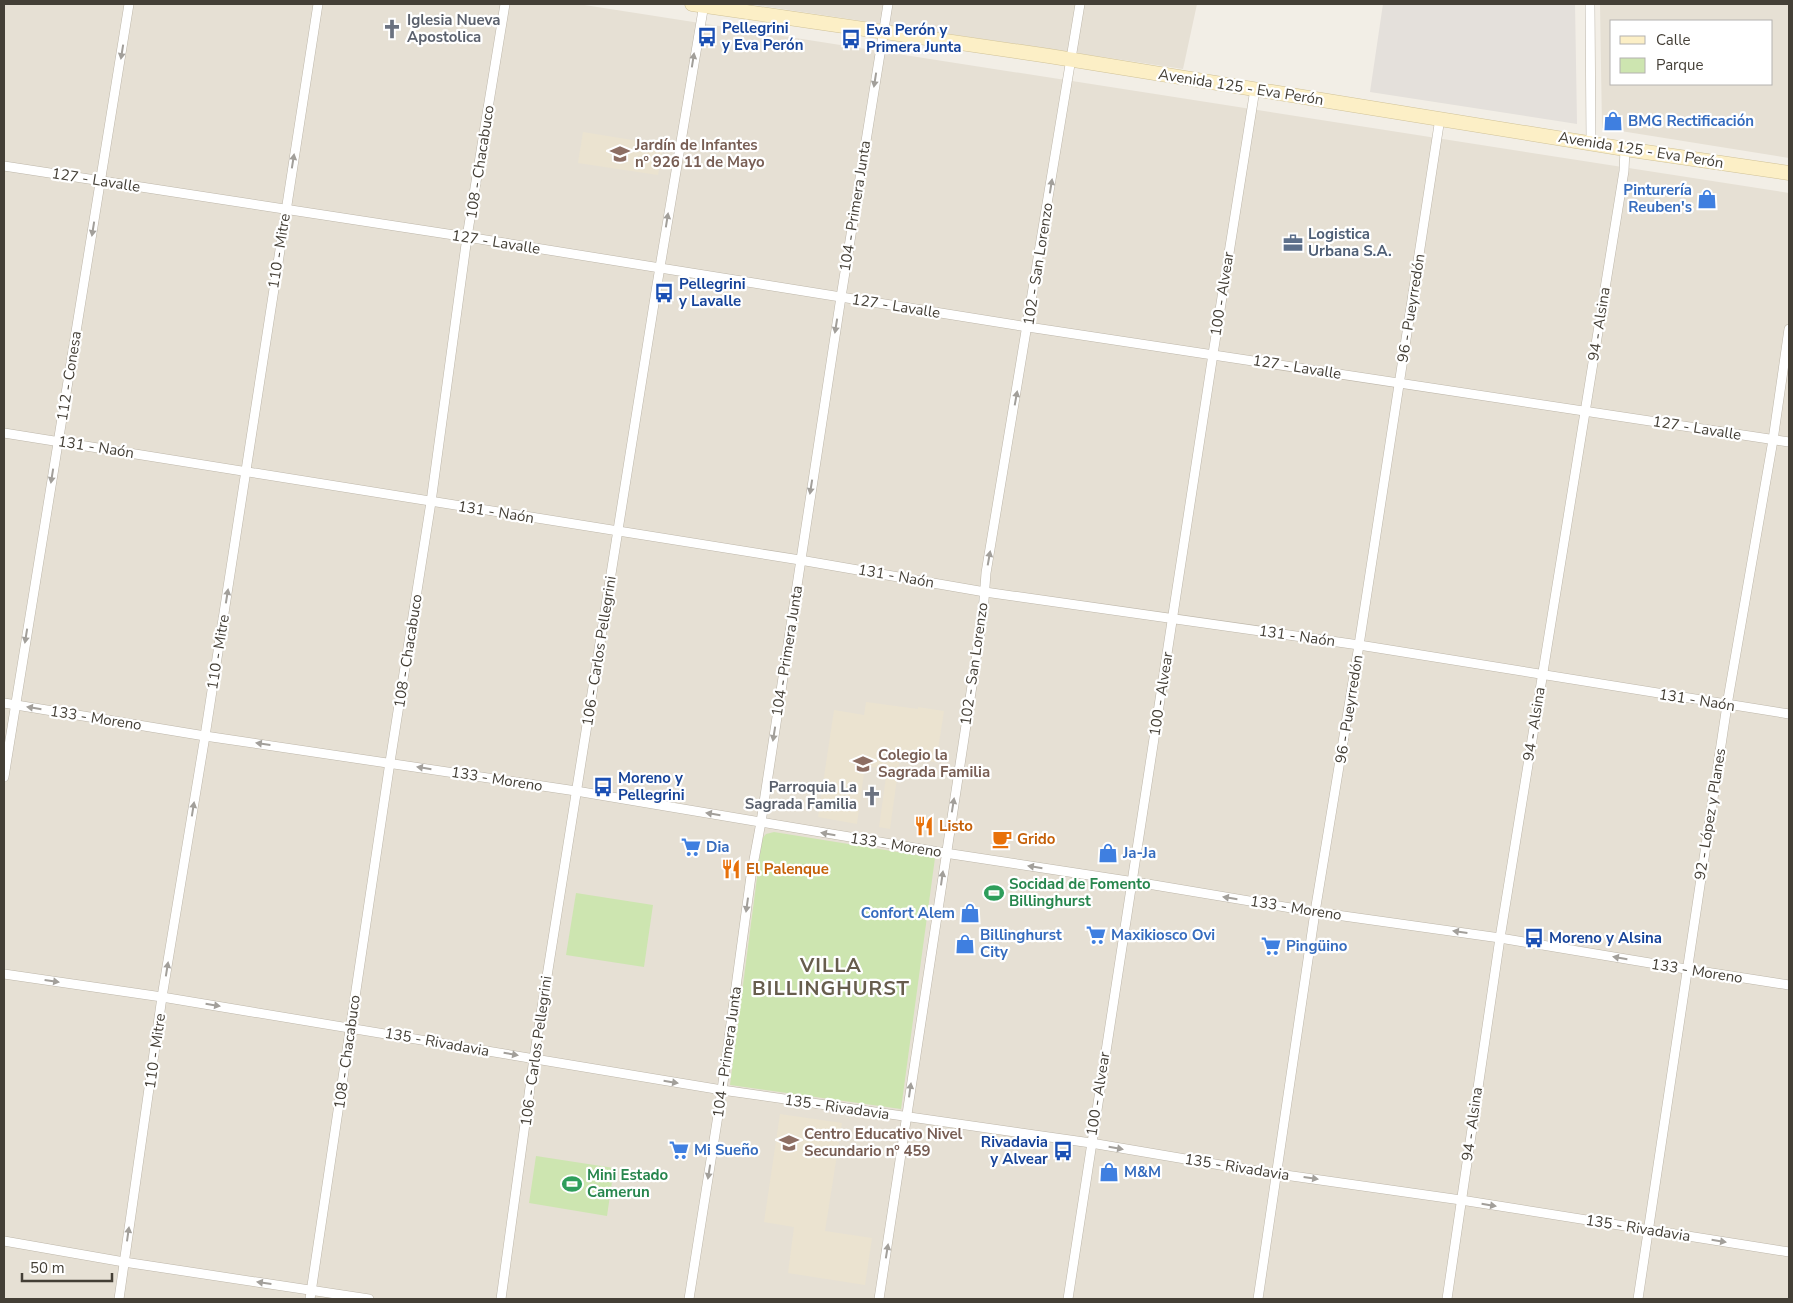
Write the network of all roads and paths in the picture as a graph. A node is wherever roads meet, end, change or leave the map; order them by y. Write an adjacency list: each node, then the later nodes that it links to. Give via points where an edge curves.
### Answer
1 (130, 4): 16 (street, 112 - Conesa, one-way to 16)
2 (318, 4): 17 (street, 110 - Mitre, one-way to 2)
3 (505, 4): 18 (street, 108 - Chacabuco)
4 (700, 4): 8 (main road, Avenida 125 - Eva Perón); 19 (street, 106 - Carlos Pellegrini, one-way to 4)
5 (888, 4): 8 (street, 104 - Primera Junta)
6 (1080, 4): 9 (street, 102 - San Lorenzo)
7 (1590, 4): 12 (street)
8 (883, 31): 9 (main road, Avenida 125 - Eva Perón); 20 (street, 104 - Primera Junta, one-way to 20)
9 (1072, 60): 10 (main road, Avenida 125 - Eva Perón); 21 (street, 102 - San Lorenzo, one-way to 9)
10 (1255, 89): 11 (main road, Avenida 125 - Eva Perón); 23 (street, 100 - Alvear)
11 (1440, 118): 12 (main road, Avenida 125 - Eva Perón); 24 (street, 96 - Pueyrredón)
12 (1590, 143): 13 (main road, Avenida 125 - Eva Perón)
13 (1625, 149): 15 (main road, Avenida 125 - Eva Perón); 25 (street, 94 - Alsina)
14 (4, 166): 16 (street, 127 - Lavalle)
15 (1789, 173)
16 (100, 181): 17 (street, 127 - Lavalle); 28 (street, 112 - Conesa, one-way to 28)
17 (286, 209): 18 (street, 127 - Lavalle); 30 (street, 110 - Mitre)
18 (467, 237): 19 (street, 127 - Lavalle); 31 (street, 108 - Chacabuco)
19 (659, 269): 20 (street, 127 - Lavalle); 32 (street, 106 - Carlos Pellegrini)
20 (841, 297): 21 (street, 127 - Lavalle); 33 (street, 104 - Primera Junta, one-way to 33)
21 (1028, 327): 23 (street, 127 - Lavalle); 34 (street, 102 - San Lorenzo, one-way to 21)
22 (1789, 329): 27 (street, 92 - López y Planes)
23 (1213, 354): 24 (street, 127 - Lavalle); 35 (street, 100 - Alvear)
24 (1400, 383): 25 (street, 127 - Lavalle); 36 (street, 96 - Pueyrredón)
25 (1585, 411): 27 (street, 127 - Lavalle); 37 (street, 94 - Alsina)
26 (4, 433): 28 (street, 131 - Naón)
27 (1773, 440): 29 (street, 127 - Lavalle); 40 (street, 92 - López y Planes)
28 (58, 441): 30 (street, 131 - Naón); 39 (street, 112 - Conesa, one-way to 39)
29 (1789, 442)
30 (246, 471): 31 (street, 131 - Naón); 42 (street, 110 - Mitre, one-way to 30)
31 (431, 502): 32 (street, 131 - Naón); 43 (street, 108 - Chacabuco)
32 (618, 532): 33 (street, 131 - Naón); 45 (street, 106 - Carlos Pellegrini)
33 (800, 560): 34 (street, 131 - Naón); 46 (street, 104 - Primera Junta, one-way to 46)
34 (985, 592): 35 (street, 131 - Naón); 47 (street, 102 - San Lorenzo, one-way to 34)
35 (1173, 618): 36 (street, 131 - Naón); 48 (street, 100 - Alvear)
36 (1359, 645): 37 (street, 131 - Naón); 49 (street, 96 - Pueyrredón)
37 (1542, 675): 40 (street, 131 - Naón); 50 (street, 94 - Alsina)
38 (4, 703): 39 (street, 133 - Moreno)
39 (14, 705): 42 (street, 133 - Moreno, one-way to 39); 44 (street, 112 - Conesa)
40 (1727, 705): 41 (street, 131 - Naón); 51 (street, 92 - López y Planes)
41 (1789, 714)
42 (205, 736): 43 (street, 133 - Moreno, one-way to 42); 54 (street, 110 - Mitre, one-way to 42)
43 (390, 762): 45 (street, 133 - Moreno, one-way to 43); 55 (street, 108 - Chacabuco)
44 (4, 777)
45 (576, 791): 46 (street, 133 - Moreno, one-way to 45); 56 (street, 106 - Carlos Pellegrini)
46 (761, 822): 47 (street, 133 - Moreno, one-way to 46); 57 (street, 104 - Primera Junta, one-way to 57)
47 (945, 854): 48 (street, 133 - Moreno, one-way to 47); 58 (street, 102 - San Lorenzo, one-way to 47)
48 (1131, 882): 49 (street, 133 - Moreno, one-way to 48); 59 (street, 100 - Alvear)
49 (1315, 912): 50 (street, 133 - Moreno, one-way to 49); 60 (street, 96 - Pueyrredón)
50 (1500, 938): 51 (street, 133 - Moreno, one-way to 50); 61 (street, 94 - Alsina)
51 (1686, 970): 53 (street, 133 - Moreno); 62 (street, 92 - López y Planes)
52 (4, 974): 54 (street, 135 - Rivadavia, one-way to 54)
53 (1789, 985)
54 (162, 997): 55 (street, 135 - Rivadavia, one-way to 55); 65 (street, 110 - Mitre, one-way to 54)
55 (350, 1028): 56 (street, 135 - Rivadavia, one-way to 56); 66 (street, 108 - Chacabuco)
56 (534, 1058): 57 (street, 135 - Rivadavia, one-way to 57); 69 (street, 106 - Carlos Pellegrini)
57 (722, 1090): 58 (street, 135 - Rivadavia); 70 (street, 104 - Primera Junta, one-way to 70)
58 (906, 1117): 59 (street, 135 - Rivadavia); 71 (street, 102 - San Lorenzo, one-way to 58)
59 (1091, 1143): 60 (street, 135 - Rivadavia, one-way to 60); 72 (street, 100 - Alvear)
60 (1277, 1174): 61 (street, 135 - Rivadavia, one-way to 61); 73 (street, 96 - Pueyrredón)
61 (1461, 1200): 62 (street, 135 - Rivadavia, one-way to 62); 74 (street, 94 - Alsina)
62 (1649, 1230): 64 (street, 135 - Rivadavia, one-way to 64); 75 (street, 92 - López y Planes)
63 (4, 1241): 65 (street)
64 (1789, 1252)
65 (124, 1262): 66 (street, one-way to 65); 67 (street, 110 - Mitre)
66 (311, 1294): 68 (street)
67 (119, 1299)
68 (369, 1299)
69 (501, 1299)
70 (689, 1299)
71 (879, 1299)
72 (1068, 1299)
73 (1258, 1299)
74 (1447, 1299)
75 (1638, 1299)

